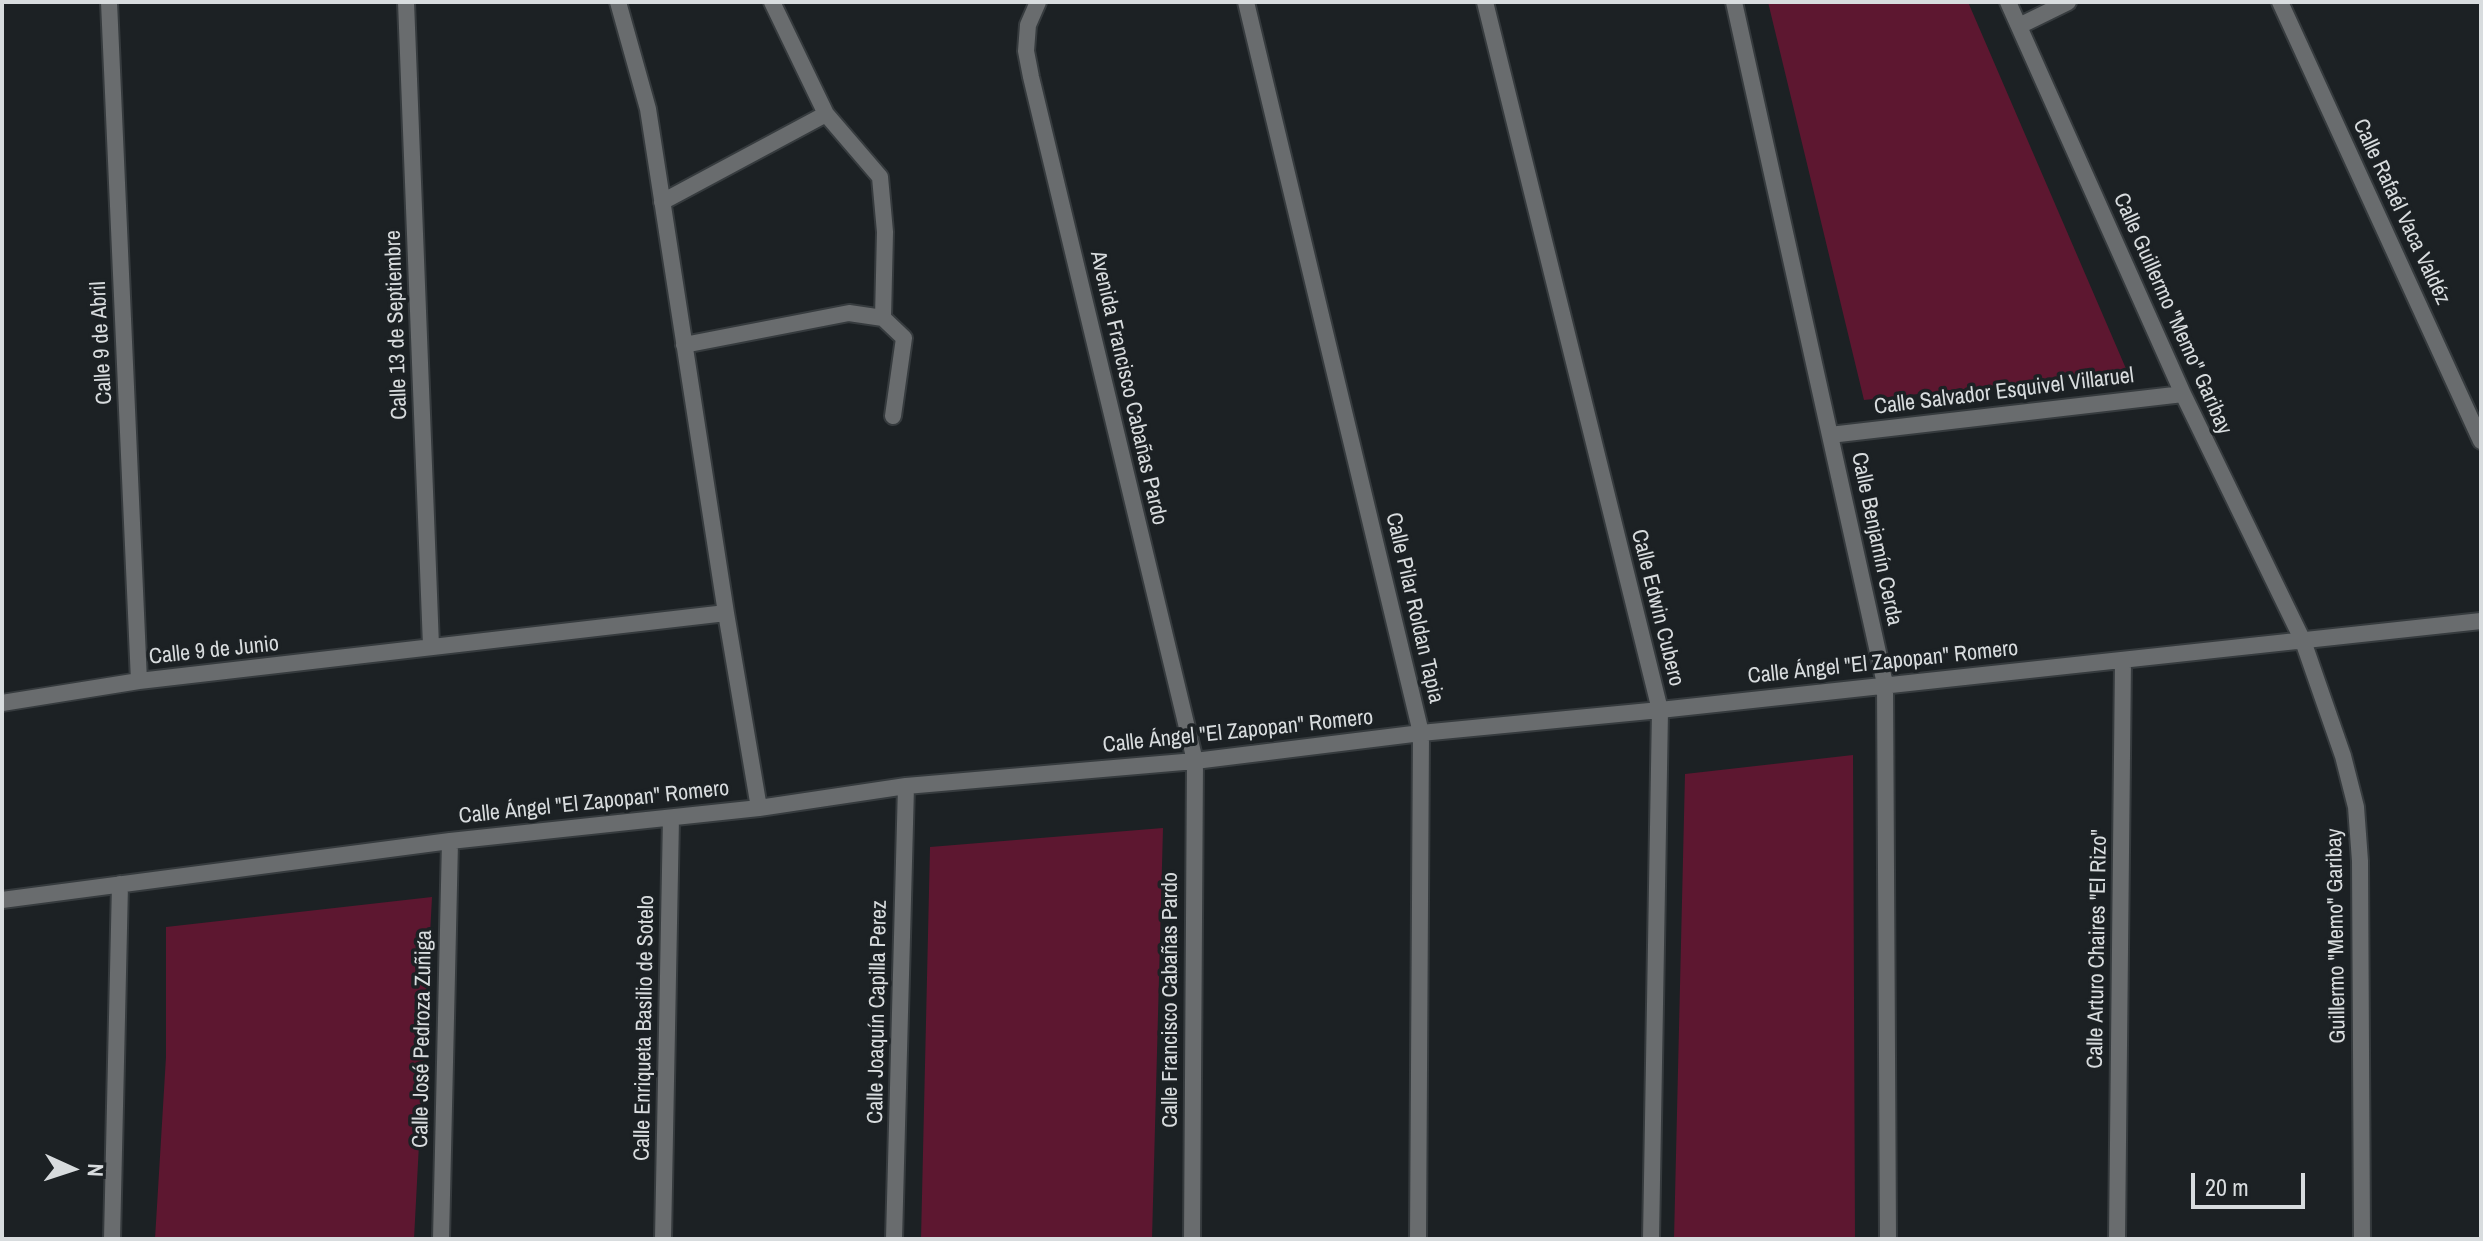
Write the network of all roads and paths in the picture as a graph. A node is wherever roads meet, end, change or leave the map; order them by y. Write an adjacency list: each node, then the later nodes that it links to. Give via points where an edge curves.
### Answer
1 (109, 2): 26 (street, Calle 9 de Abril)
2 (406, 2): 24 (street, Calle 13 de Septiembre)
3 (618, 2): 14 (street, via 648,109)
4 (772, 2): 13 (street)
5 (1038, 2): 31 (street, Avenida Francisco Cabañas Pardo, via 1028,25 1031,77)
6 (1246, 2): 30 (street, Calle Pilar Roldan Tapia)
7 (1485, 2): 29 (street, Calle Edwin Cubero)
8 (1734, 2): 19 (street, Calle Benjamín Cerda)
9 (2008, 2): 12 (street, Calle Guillermo "Memo" Garibay)
10 (2068, 2): 12 (street)
11 (2280, 2): 20 (street, Calle Rafaél Vaca Valdéz)
12 (2019, 26): 17 (street, Calle Guillermo "Memo" Garibay)
13 (826, 114): 14 (street); 15 (street, via 880,177)
14 (662, 202): 16 (street)
15 (883, 318): 16 (street, via 849,313); 18 (street, via 904,338)
16 (684, 345): 21 (street)
17 (2183, 394): 19 (street, Calle Salvador Esquivel Villaruel); 23 (street, Calle Guillermo "Memo" Garibay)
18 (893, 416)
19 (1830, 435): 27 (street, Calle Benjamín Cerda)
20 (2481, 441)
21 (726, 613): 24 (street, Calle 9 de Junio); 33 (street)
22 (2481, 621): 23 (street, Calle Ángel "El Zapopan" Romero)
23 (2303, 641): 25 (street, Calle Ángel "El Zapopan" Romero); 47 (street, Guillermo "Memo" Garibay, via 2356,807)
24 (431, 646): 26 (street, Calle 9 de Junio)
25 (2123, 660): 27 (street, Calle Ángel "El Zapopan" Romero); 46 (street, Calle Arturo Chaires "El Rizo")
26 (139, 681): 28 (street, Calle 9 de Junio)
27 (1885, 684): 29 (street, Calle Ángel "El Zapopan" Romero); 45 (street, Calle Benjamín Cerda)
28 (2, 703)
29 (1660, 710): 30 (street, Calle Ángel "El Zapopan" Romero); 44 (street, Calle Edwin Cubero)
30 (1421, 733): 31 (street, Calle Ángel "El Zapopan" Romero); 43 (street, Calle Pilar Roldan Tapia)
31 (1195, 761): 32 (street, Calle Ángel "El Zapopan" Romero); 42 (street, Calle Francisco Cabañas Pardo)
32 (906, 786): 33 (street, Calle Ángel "El Zapopan" Romero); 41 (street, Calle Joaquín Capilla Perez)
33 (759, 808): 34 (street, Calle Ángel "El Zapopan" Romero)
34 (671, 818): 35 (street, Calle Ángel "El Zapopan" Romero); 40 (street, Calle Enriqueta Basilio de Sotelo)
35 (450, 841): 36 (street, Calle Ángel "El Zapopan" Romero); 39 (street, Calle José Pedroza Zuñiga)
36 (120, 884): 37 (street, Calle Ángel "El Zapopan" Romero); 38 (street)
37 (2, 900)
38 (112, 1239)
39 (441, 1239)
40 (663, 1239)
41 (894, 1239)
42 (1192, 1239)
43 (1418, 1239)
44 (1651, 1239)
45 (1888, 1239)
46 (2117, 1239)
47 (2362, 1239)

